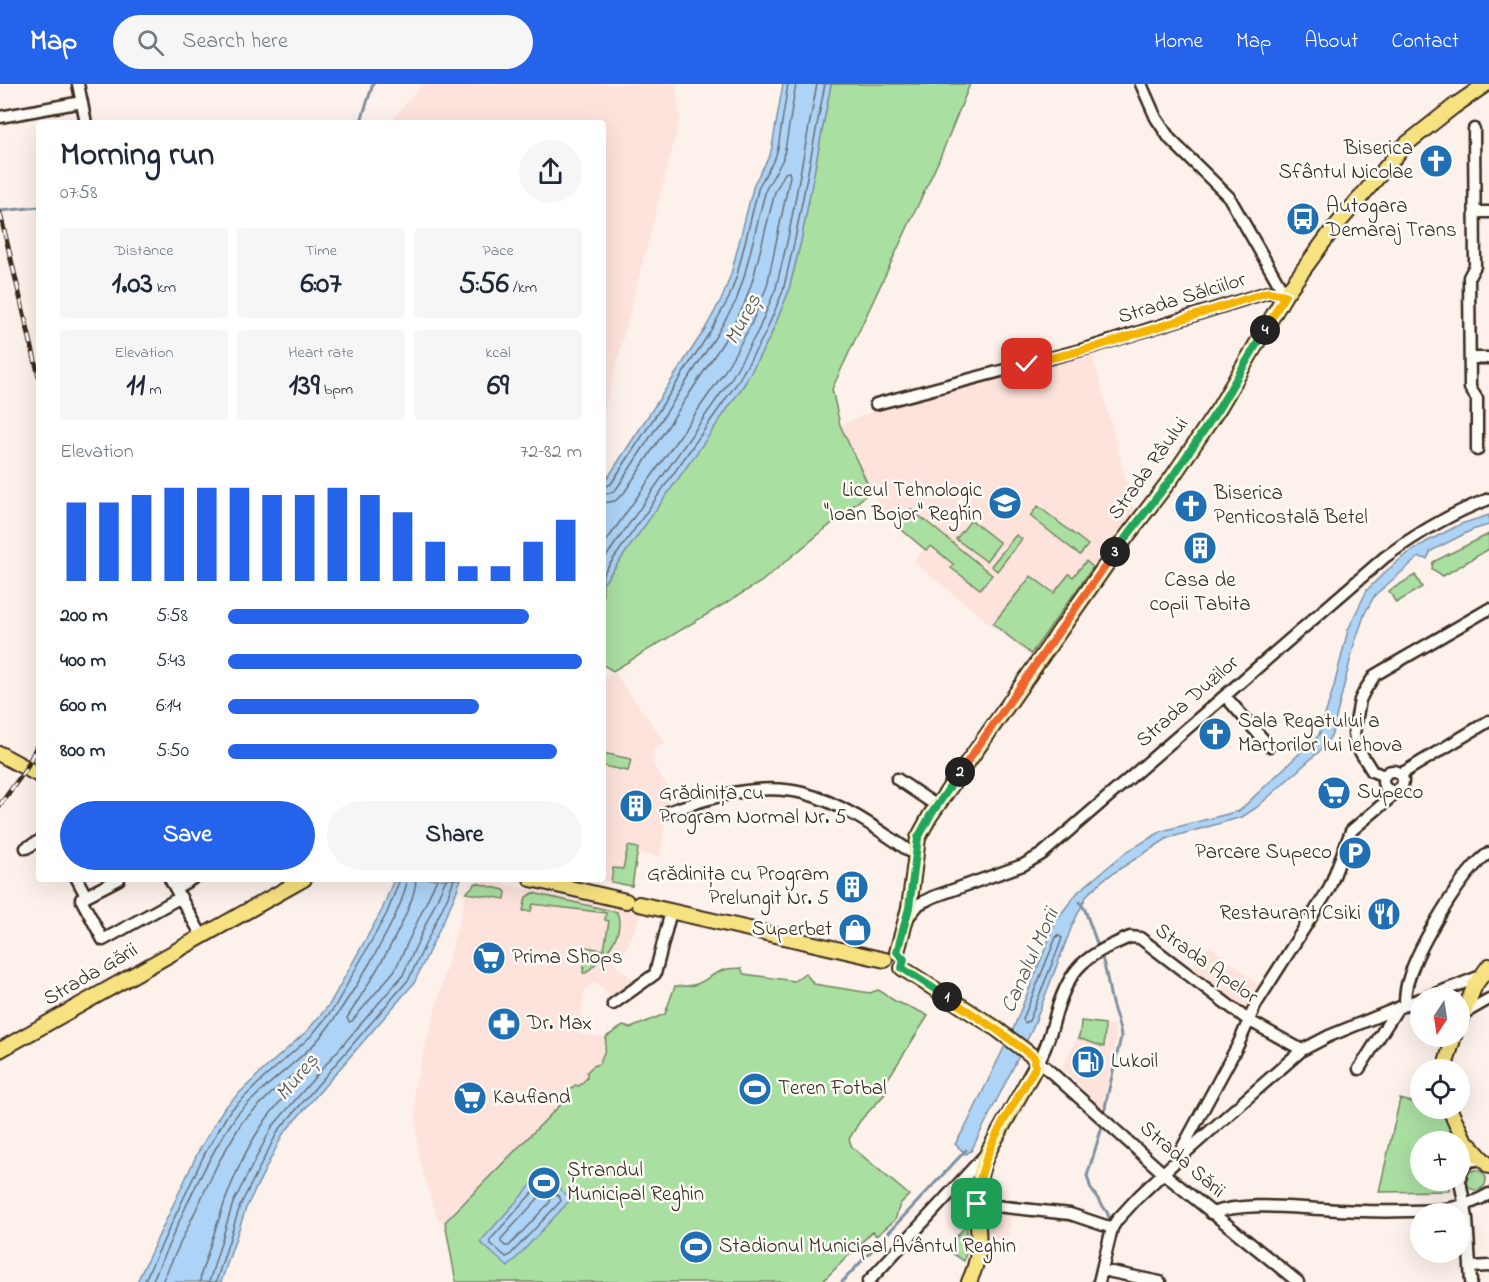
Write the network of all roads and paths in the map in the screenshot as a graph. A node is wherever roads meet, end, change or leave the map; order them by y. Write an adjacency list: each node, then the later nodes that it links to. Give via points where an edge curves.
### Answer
1 (78, 84): 4 (street)
2 (1141, 84): 10 (street, Strada Sălciilor, via 1170,140 1229,197)
3 (1486, 84): 10 (main road, Strada Râului, via 1405,145 1330,233)
4 (82, 102): 5 (street); 6 (street)
5 (0, 117)
6 (85, 120)
7 (1473, 129): 8 (street)
8 (1475, 212): 9 (street); 11 (street, via 1475,266 1469,278)
9 (1489, 212)
10 (1285, 295): 13 (street, Strada Sălciilor, via 1268,292 1092,348); 26 (main road, Strada Râului, via 1219,408 1173,476)
11 (1471, 358): 12 (street); 14 (street, via 1470,388 1477,399)
12 (1489, 358)
13 (876, 404)
14 (1477, 450)
15 (1489, 499): 17 (street, Strada Duzilor, via 1418,533)
16 (1489, 609): 23 (street, via 1375,675 1368,683 1360,700 1354,739 1372,771)
17 (1225, 696): 19 (street); 39 (street, Strada Duzilor, via 1042,854 1023,865 926,901 914,908)
18 (1489, 721): 22 (street)
19 (1269, 746)
20 (0, 754): 21 (main road)
21 (33, 772)
22 (1401, 774): 23 (street, via 1391,771); 25 (street, via 1402,784)
23 (1384, 776): 25 (street, via 1383,783)
24 (897, 779): 26 (street)
25 (1392, 789): 50 (street, via 1384,804 1351,831 1329,889)
26 (937, 806): 31 (main road, Strada Râului, via 918,838)
27 (668, 812): 31 (street, via 706,798 741,792 803,793 850,812)
28 (36, 843): 29 (street)
29 (26, 848)
30 (1489, 853): 48 (street, via 1470,869 1419,953)
31 (915, 855): 39 (main road, Strada Râului)
32 (79, 882): 37 (street, Strada Gării)
33 (113, 882): 37 (street)
34 (299, 882): 40 (main road, Strada Gării)
35 (544, 882): 38 (main road)
36 (176, 888): 37 (street, Strada Gării, via 103,940 81,899); 40 (street)
37 (86, 896)
38 (671, 911): 41 (main road); 47 (street, via 655,974)
39 (907, 919): 41 (main road, Strada Râului)
40 (202, 936): 51 (main road, Strada Gării)
41 (891, 956): 53 (main road, Strada Sării, via 886,966 891,971 902,968)
42 (1485, 971): 43 (street); 45 (main road)
43 (1449, 987)
44 (1489, 999): 49 (street)
45 (1470, 1001)
46 (1410, 1003): 48 (street)
47 (613, 1004)
48 (1401, 1007): 52 (street); 54 (street)
49 (1470, 1013)
50 (1248, 1020): 52 (street, Strada Apelor); 53 (street, Strada Apelor, via 1140,938 1130,938 1093,954 1071,975 1048,1042); 55 (street, via 1238,1046)
51 (0, 1050)
52 (1302, 1050): 56 (street)
53 (1036, 1059): 58 (main road); 62 (street, Strada Sării)
54 (1359, 1069)
55 (1199, 1115): 56 (street); 59 (street)
56 (1215, 1127): 59 (street)
57 (1470, 1146): 61 (main road)
58 (987, 1152): 65 (main road); 74 (street)
59 (1176, 1161): 62 (street)
60 (1470, 1161): 61 (street)
61 (1485, 1162)
62 (1163, 1173): 67 (street, Strada Sării); 68 (street)
63 (1489, 1194): 64 (street)
64 (1470, 1203)
65 (977, 1204): 68 (street, via 1070,1214); 73 (main road, via 980,1242)
66 (1410, 1211): 67 (street, via 1252,1207)
67 (1211, 1213): 77 (street, Strada Sării)
68 (1115, 1224): 72 (street)
69 (1470, 1263): 71 (street)
70 (1489, 1266): 71 (street)
71 (1470, 1267): 78 (street)
72 (1105, 1270): 75 (street); 76 (street)
73 (972, 1276)
74 (868, 1282)
75 (1099, 1282)
76 (1160, 1282)
77 (1298, 1282)
78 (1471, 1282)

